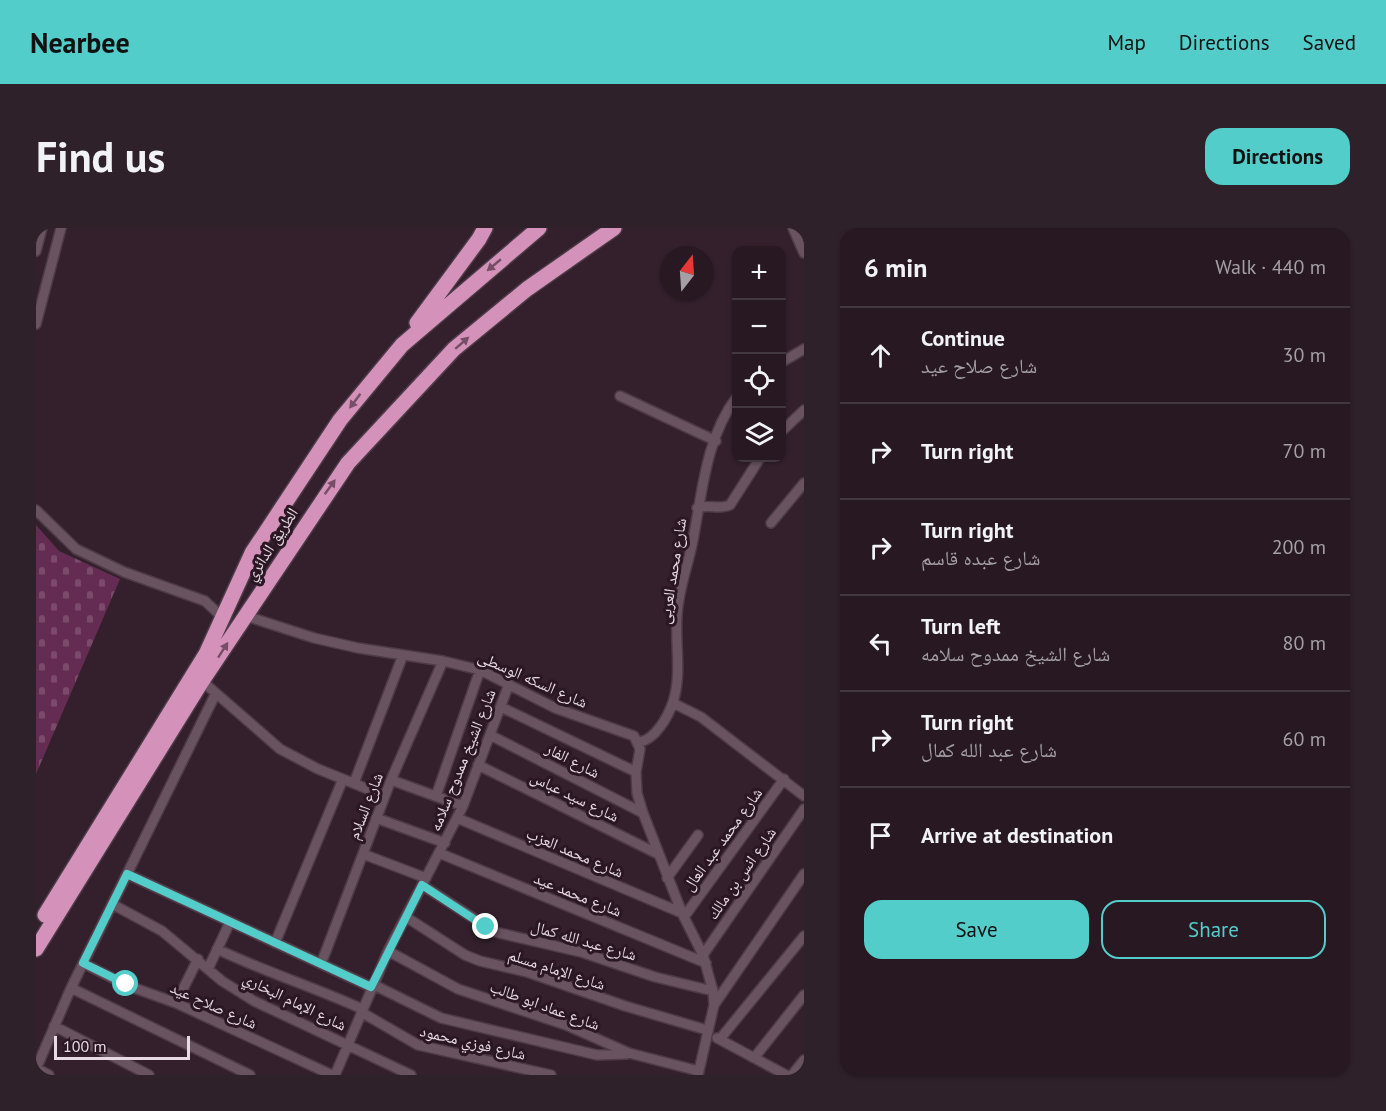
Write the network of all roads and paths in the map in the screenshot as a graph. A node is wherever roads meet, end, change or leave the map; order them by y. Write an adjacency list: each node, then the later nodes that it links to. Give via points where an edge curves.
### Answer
1 (42, 228): 7 (street)
2 (61, 228): 9 (street)
3 (485, 228): 10 (highway)
4 (539, 228): 10 (highway, الطريق الدائري, one-way to 10)
5 (614, 228): 24 (highway, الطريق الدائري, one-way to 5, via 348,463 454,349 527,289)
6 (793, 228): 8 (street)
7 (36, 251)
8 (804, 253)
9 (36, 324)
10 (402, 345): 23 (highway, الطريق الدائري, one-way to 23, via 340,420)
11 (804, 349): 12 (street)
12 (786, 360)
13 (620, 396): 17 (street)
14 (732, 404): 17 (street, شارع محمد العربى)
15 (804, 410): 16 (street)
16 (786, 427)
17 (716, 441): 20 (street, شارع محمد العربى)
18 (757, 462): 20 (street, via 730,505)
19 (804, 483): 22 (street)
20 (697, 508): 33 (street, شارع محمد العربى, via 678,610)
21 (36, 510): 26 (street, via 76,549 124,572 205,601)
22 (771, 523)
23 (246, 563): 24 (highway); 26 (highway, الطريق الدائري)
24 (268, 581): 25 (highway, الطريق الدائري)
25 (246, 616): 27 (street, شارع السكه الوسطى, via 314,638); 30 (highway, الطريق الدائري, one-way to 25)
26 (223, 618): 35 (highway, الطريق الدائري)
27 (403, 655): 28 (street, شارع السكه الوسطى); 43 (street)
28 (443, 660): 29 (street, شارع السكه الوسطى); 42 (street, شارع السلام)
29 (480, 670): 31 (street, شارع السكه الوسطى); 45 (street)
30 (202, 681): 32 (street); 35 (highway, الطريق الدائري)
31 (509, 684): 34 (street, شارع الشيخ ممدوح سلامه); 37 (street, شارع السكه الوسطى, via 555,708 628,733)
32 (216, 693): 40 (street, via 280,749); 57 (street)
33 (673, 703): 37 (street, شارع محمد العربى, via 653,735); 41 (street, via 701,717)
34 (501, 706): 36 (street, شارع الشيخ ممدوح سلامه); 39 (street)
35 (171, 722): 65 (highway, الطريق الدائري); 68 (highway, الطريق الدائري)
36 (490, 735): 38 (street, شارع الشيخ ممدوح سلامه); 49 (street, شارع الفار)
37 (639, 742): 39 (street)
38 (478, 765): 47 (street, شارع الشيخ ممدوح سلامه); 56 (street, شارع سيد عباس)
39 (636, 772): 49 (street)
40 (343, 779): 43 (street); 67 (street)
41 (784, 779): 46 (street); 62 (street, شارع محمد عبد العال)
42 (391, 780): 44 (street, شارع السلام); 45 (street)
43 (354, 783): 44 (street)
44 (385, 796): 50 (street, شارع السلام)
45 (436, 796): 47 (street)
46 (804, 796)
47 (463, 806): 51 (street, شارع الشيخ ممدوح سلامه)
48 (804, 809): 72 (street, شارع انس بن مالك)
49 (643, 813): 56 (street)
50 (376, 818): 53 (street); 55 (street, شارع السلام)
51 (457, 818): 53 (street, شارع الشيخ ممدوح سلامه); 62 (street, شارع محمد العزب)
52 (698, 835): 59 (street)
53 (445, 843): 54 (street, شارع الشيخ ممدوح سلامه)
54 (439, 853): 60 (street, شارع الشيخ ممدوح سلامه); 72 (street, شارع محمد عيد)
55 (363, 854): 60 (street, شارع عبد الله كمال); 74 (street, شارع السلام)
56 (658, 854): 59 (street)
57 (127, 874): 61 (street); 64 (street)
58 (804, 874): 81 (street)
59 (667, 878): 62 (street)
60 (424, 881): 63 (street, شارع الشيخ ممدوح سلامه); 78 (street, شارع عبد الله كمال, via 495,932 581,952)
61 (112, 904): 71 (street, شارع الإمام البخاري, via 162,931); 73 (street)
62 (683, 915): 72 (street)
63 (406, 917): 70 (street, شارع الشيخ ممدوح سلامه); 84 (street, شارع الإمام مسلم, via 480,961 527,972)
64 (230, 922): 67 (street); 69 (street)
65 (36, 928)
66 (804, 936): 85 (street)
67 (275, 943): 74 (street)
68 (36, 949)
69 (218, 950): 75 (street); 82 (street, شارع فوزي محمود, via 312,986)
70 (388, 951): 76 (street, شارع الشيخ ممدوح سلامه); 87 (street, شارع عماد ابو طالب, via 458,989 566,1025)
71 (198, 959): 75 (street, شارع الإمام البخاري); 80 (street)
72 (705, 959): 78 (street)
73 (83, 963): 77 (street); 80 (street, شارع صلاح عيد)
74 (321, 964): 76 (street)
75 (208, 969): 86 (street, شارع الإمام البخاري, via 254,1001)
76 (372, 986): 82 (street, شارع الشيخ ممدوح سلامه); 87 (street, via 441,1018 597,1055)
77 (71, 988): 83 (street); 94 (street)
78 (713, 991): 81 (street)
79 (804, 995): 88 (street)
80 (177, 1003): 95 (street, شارع صلاح عيد)
81 (714, 1005): 84 (street)
82 (361, 1011): 86 (street, شارع الشيخ ممدوح سلامه); 97 (street, شارع فوزي محمود, via 417,1046)
83 (54, 1026): 90 (street); 93 (street)
84 (707, 1031): 85 (street, شارع الإمام مسلم); 91 (street)
85 (720, 1039): 88 (street, شارع الإمام مسلم)
86 (348, 1044): 95 (street, شارع الشيخ ممدوح سلامه); 96 (street, شارع الإمام البخاري)
87 (629, 1053): 91 (street, شارع عماد ابو طالب)
88 (754, 1058): 98 (street, شارع الإمام مسلم)
89 (804, 1060): 99 (street)
90 (36, 1068): 92 (street)
91 (698, 1073)
92 (49, 1075)
93 (148, 1075)
94 (250, 1075)
95 (333, 1075)
96 (411, 1075)
97 (551, 1075)
98 (786, 1075)
99 (792, 1075)

